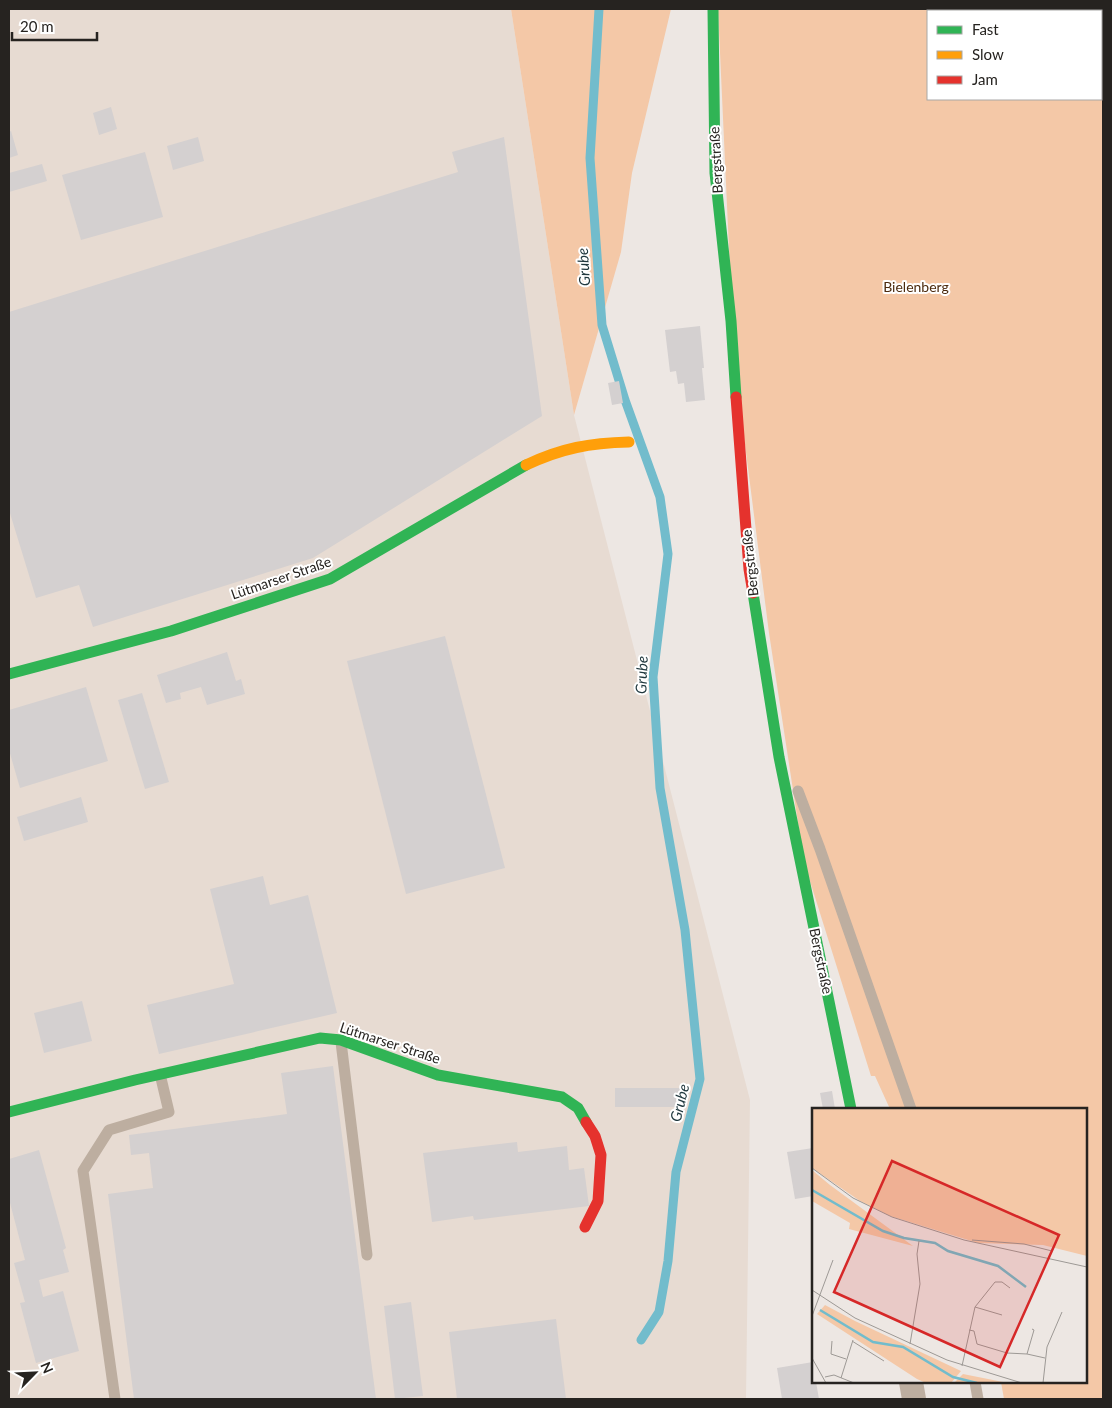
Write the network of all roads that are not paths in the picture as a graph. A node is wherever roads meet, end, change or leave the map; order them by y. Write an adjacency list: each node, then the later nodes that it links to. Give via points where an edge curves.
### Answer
1 (713, 9): 4 (street, Bergstraße, via 715,173 731,321 749,569)
2 (629, 442): 3 (street, Lütmarser Straße, via 570,448 528,464 330,579 171,631)
3 (9, 674)
4 (779, 757): 7 (street, Bergstraße); 8 (lane, via 792,777 820,849)
5 (341, 1040): 6 (street, Lütmarser Straße, via 320,1038); 10 (street, Lütmarser Straße, via 438,1075 562,1097 578,1108 595,1136 601,1155 598,1202); 11 (lane)
6 (160, 1074): 9 (street, Lütmarser Straße); 14 (lane, via 169,1112 109,1130 83,1171)
7 (851, 1108)
8 (911, 1108)
9 (9, 1112)
10 (585, 1227)
11 (367, 1255)
12 (911, 1383): 15 (street)
13 (975, 1383): 16 (lane)
14 (116, 1399)
15 (914, 1399)
16 (978, 1399)

